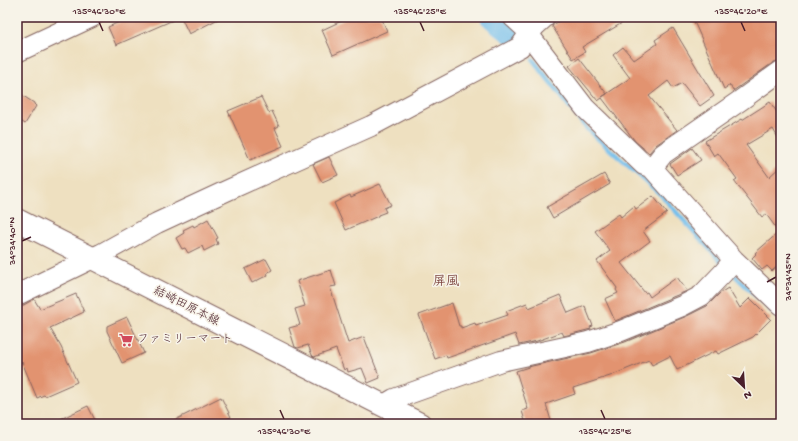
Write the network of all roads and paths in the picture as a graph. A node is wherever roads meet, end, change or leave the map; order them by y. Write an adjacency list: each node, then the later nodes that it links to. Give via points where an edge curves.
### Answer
1 (92, 17): 5 (street)
2 (513, 17): 4 (street)
3 (545, 17): 4 (street)
4 (529, 35): 7 (street, via 586,108 644,165); 9 (street, via 520,47 371,126 157,223)
5 (17, 52)
6 (781, 71): 7 (street, via 664,154)
7 (652, 168): 10 (street)
8 (17, 220): 9 (main road, 結崎田原本線)
9 (90, 258): 11 (street); 13 (main road, 結崎田原本線)
10 (734, 260): 12 (street); 13 (street, via 701,296 621,331 588,342 501,361 394,399)
11 (17, 295)
12 (781, 305)
13 (384, 405): 14 (main road, 結崎田原本線)
14 (420, 424)

